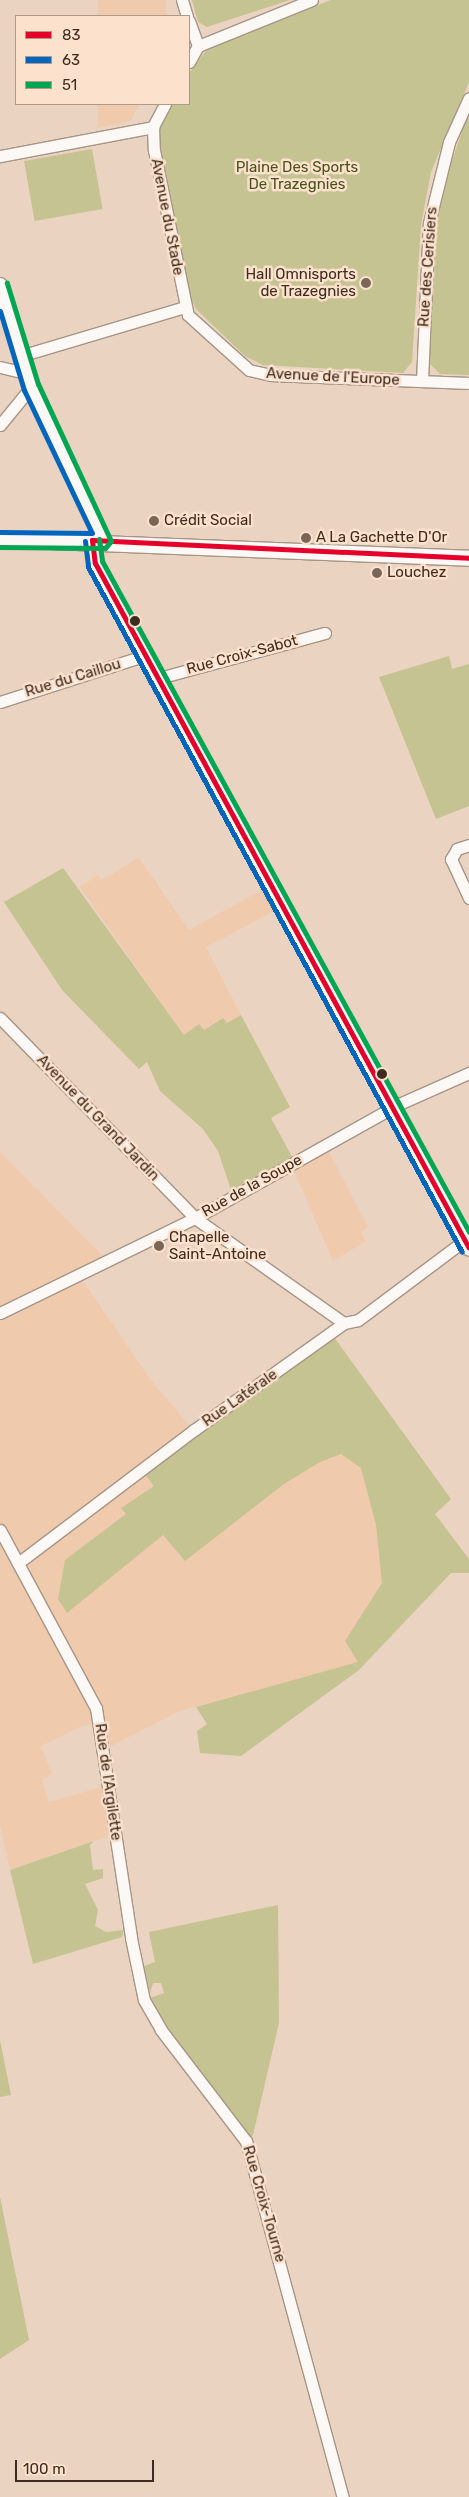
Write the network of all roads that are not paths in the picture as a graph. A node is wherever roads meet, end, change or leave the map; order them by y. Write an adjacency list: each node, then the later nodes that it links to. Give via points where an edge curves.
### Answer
1 (182, 0): 3 (street)
2 (312, 0): 5 (street)
3 (187, 15)
4 (190, 24): 5 (street)
5 (198, 46): 6 (street)
6 (190, 60)
7 (469, 98): 16 (street, Rue des Cerisiers, via 449,142 429,223)
8 (164, 105): 9 (street)
9 (153, 127): 10 (street); 12 (street, Avenue du Stade)
10 (0, 156)
11 (0, 285): 13 (street)
12 (184, 307): 13 (street); 16 (street, Avenue de l'Europe, via 254,371)
13 (20, 356): 15 (street)
14 (0, 367): 15 (street)
15 (26, 373): 18 (street)
16 (422, 381): 17 (street, Avenue de l'Europe)
17 (469, 384)
18 (31, 387): 19 (street); 21 (street)
19 (0, 424)
20 (0, 539): 21 (main road)
21 (98, 541): 22 (main road); 24 (main road, via 95,563)
22 (469, 558)
23 (325, 633): 25 (street, Rue Croix-Sabot)
24 (146, 655): 25 (main road); 26 (street, Rue du Caillou)
25 (159, 678): 31 (main road)
26 (0, 702)
27 (469, 845): 28 (street, via 457,849 452,859)
28 (469, 898)
29 (0, 1018): 32 (street, Avenue du Grand Jardin)
30 (469, 1073): 31 (street, Rue de la Soupe)
31 (393, 1107): 32 (street, Rue de la Soupe); 33 (main road)
32 (195, 1218): 34 (street, Rue de la Soupe); 35 (street, Avenue du Grand Jardin)
33 (467, 1244): 35 (street, Rue Latérale, via 358,1320)
34 (0, 1313)
35 (344, 1323): 37 (street, Rue Latérale)
36 (0, 1530): 37 (street, Rue de l'Argilette)
37 (18, 1562): 38 (street, Rue de l'Argilette, via 98,1715)
38 (130, 1938): 39 (street, Rue Croix-Tourne, via 144,2000 161,2030 246,2141 255,2162)
39 (343, 2497)

